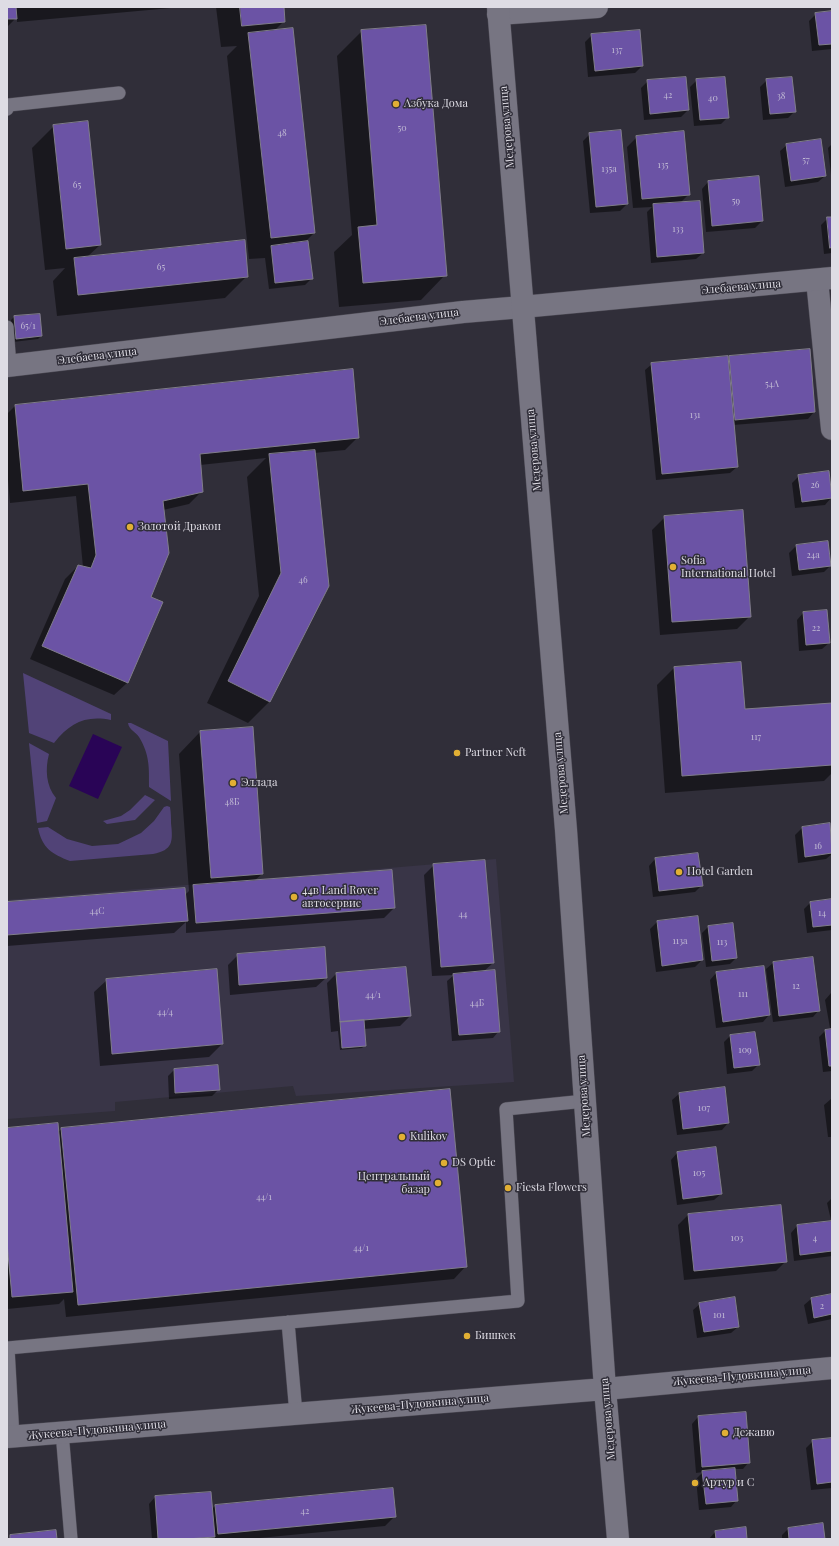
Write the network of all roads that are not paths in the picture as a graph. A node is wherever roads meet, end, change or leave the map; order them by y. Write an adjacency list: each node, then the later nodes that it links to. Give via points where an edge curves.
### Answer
1 (597, 7): 2 (main road)
2 (498, 11): 6 (main road, Медерова улица)
3 (119, 93): 4 (lane, via 10,105)
4 (7, 109)
5 (825, 279): 6 (main road, Элебаева улица); 9 (main road)
6 (522, 307): 8 (main road, Элебаева улица); 10 (main road, Медерова улица, via 566,830)
7 (7, 327): 8 (lane)
8 (8, 366)
9 (832, 429)
10 (585, 1101): 11 (lane, via 506,1109 518,1301); 14 (main road, Медерова улица)
11 (288, 1322): 12 (lane); 15 (lane)
12 (7, 1345): 17 (lane)
13 (832, 1368): 14 (main road, Жукеева-Пудовкина улица)
14 (605, 1389): 15 (main road, Жукеева-Пудовкина улица); 19 (main road, Медерова улица)
15 (296, 1414): 16 (main road, Жукеева-Пудовкина улица)
16 (62, 1432): 17 (main road, Жукеева-Пудовкина улица); 18 (lane)
17 (10, 1437)
18 (71, 1539)
19 (618, 1539)

